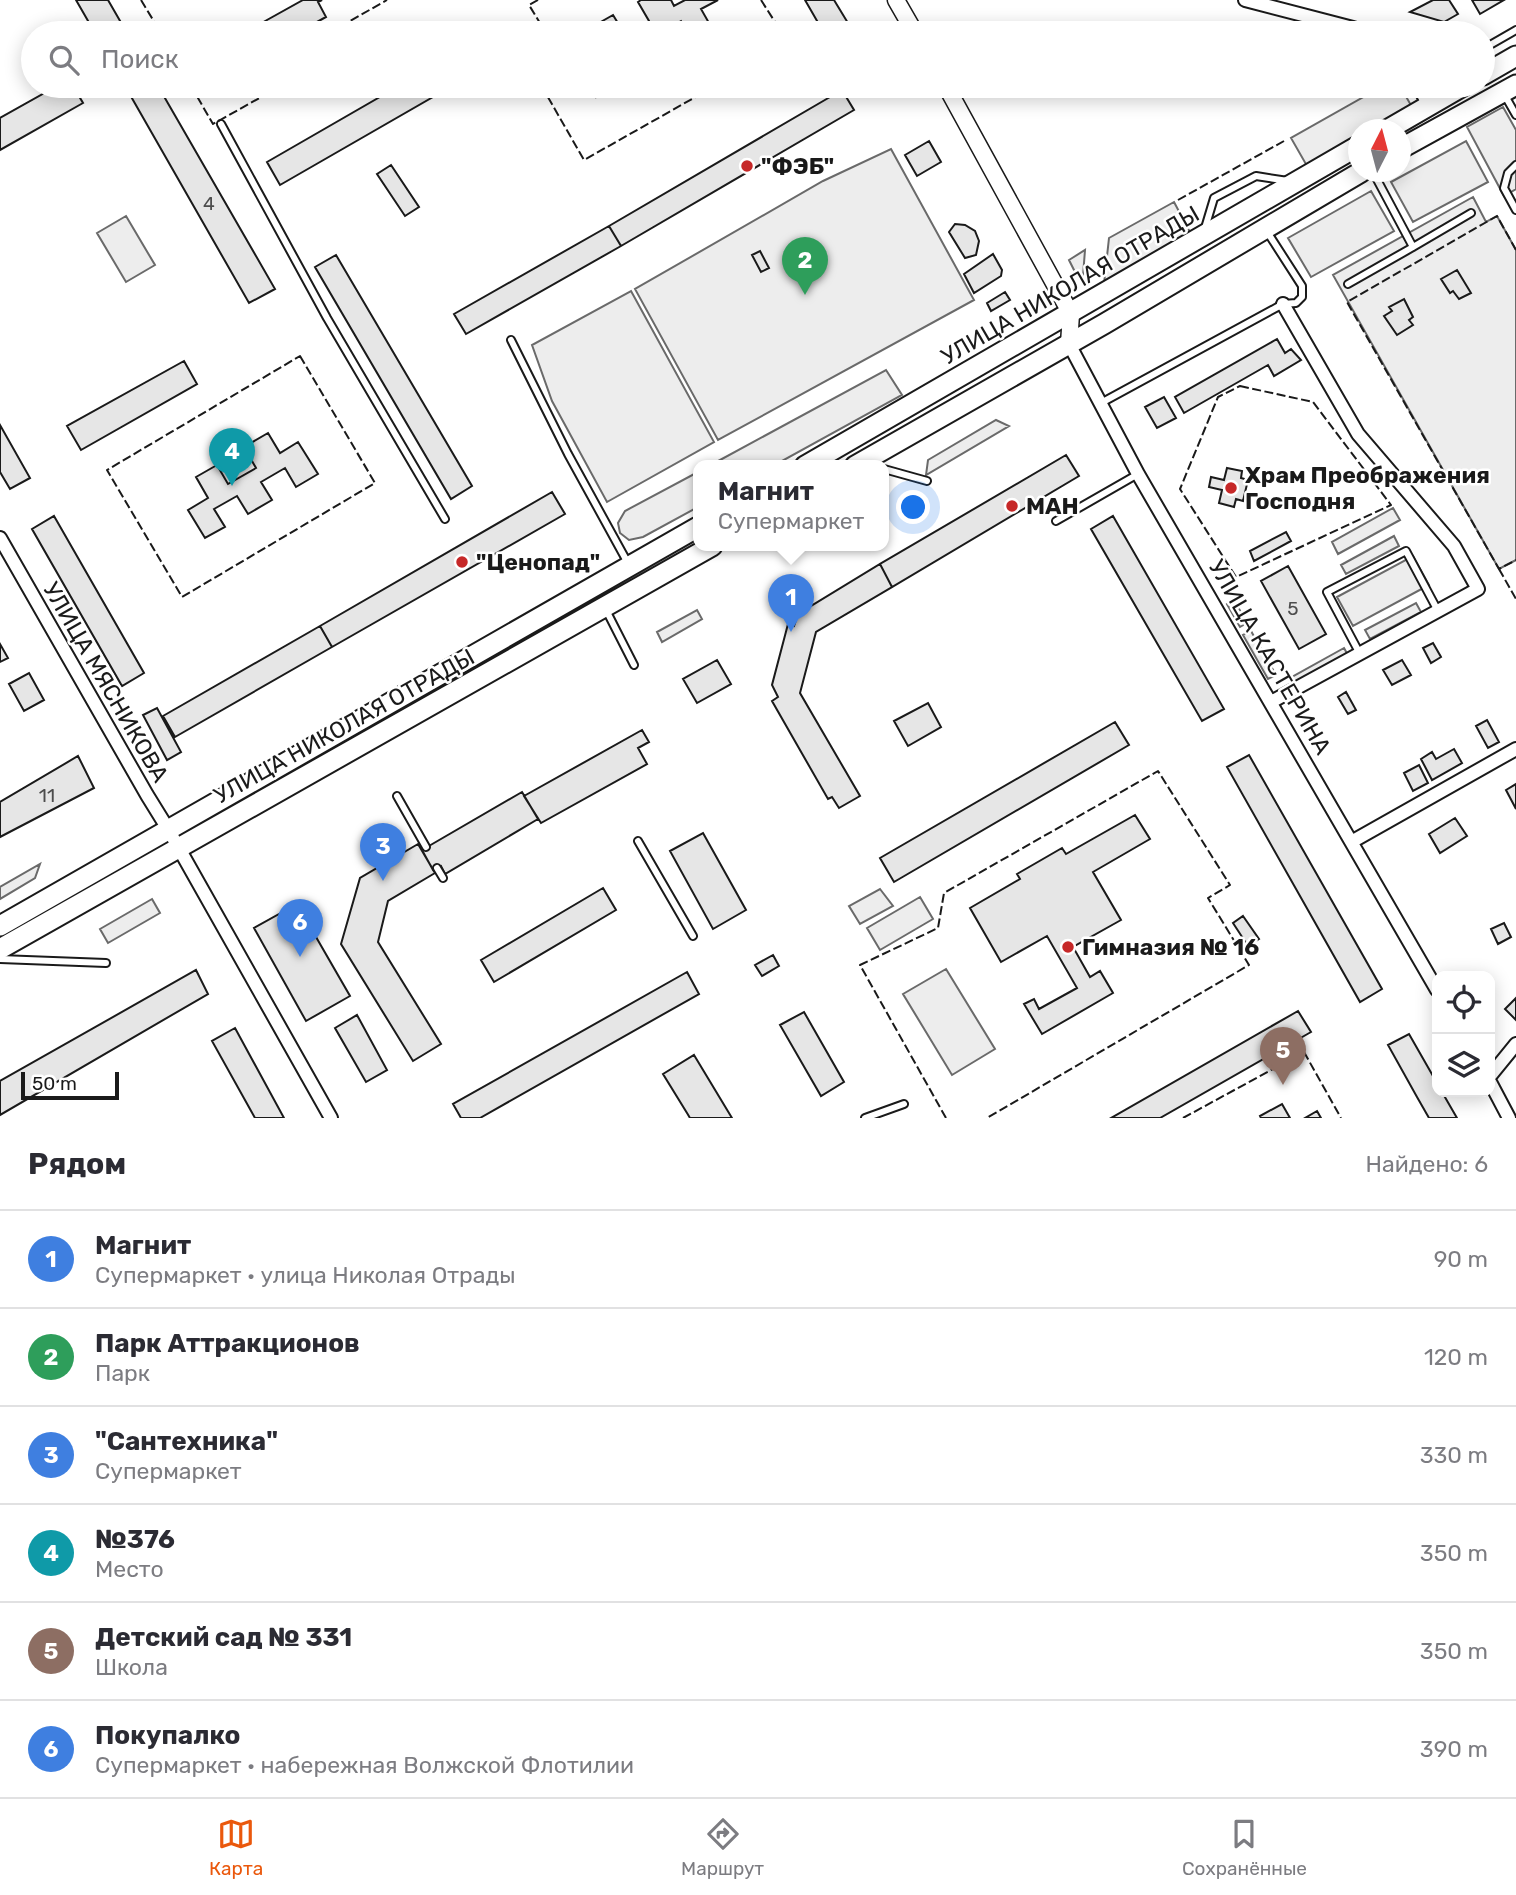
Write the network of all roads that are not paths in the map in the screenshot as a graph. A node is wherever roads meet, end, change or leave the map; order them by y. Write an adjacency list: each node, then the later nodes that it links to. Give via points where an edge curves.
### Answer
1 (896, 0): 3 (street)
2 (1245, 0): 4 (street)
3 (908, 21)
4 (1329, 21)
5 (1516, 30): 6 (lane)
6 (1495, 42)
7 (1516, 56): 8 (main road)
8 (1495, 68)
9 (1509, 89): 15 (lane)
10 (953, 98): 31 (street)
11 (1425, 98): 14 (street)
12 (1442, 98): 14 (main road)
13 (1493, 98): 18 (main road)
14 (1429, 105): 16 (main road)
15 (1516, 115)
16 (1405, 119)
17 (221, 124): 40 (lane)
18 (1411, 143)
19 (1348, 152): 22 (main road, УЛИЦА НИКОЛАЯ ОТРАДЫ)
20 (1516, 165): 24 (lane, via 1504,188)
21 (1348, 180): 26 (main road)
22 (1297, 182): 27 (main road, УЛИЦА НИКОЛАЯ ОТРАДЫ); 27 (lane, via 1256,176 1214,198)
23 (1378, 182): 28 (lane)
24 (1516, 209)
25 (1471, 213): 28 (lane)
26 (1265, 228): 30 (lane, via 1303,289 1296,303); 33 (main road)
27 (1203, 237): 31 (main road, УЛИЦА НИКОЛАЯ ОТРАДЫ)
28 (1413, 247): 29 (lane)
29 (1348, 284)
30 (1283, 304): 34 (lane); 47 (street, via 1358,434 1454,546 1478,589)
31 (1070, 314): 33 (street); 35 (main road, УЛИЦА НИКОЛАЯ ОТРАДЫ)
32 (511, 341): 45 (lane)
33 (1069, 344): 34 (street, УЛИЦА КАСТЕРИНА); 36 (main road)
34 (1100, 404): 38 (street, УЛИЦА КАСТЕРИНА)
35 (815, 460)
36 (871, 460)
37 (889, 470): 39 (lane)
38 (1138, 474): 41 (lane); 50 (street, УЛИЦА КАСТЕРИНА)
39 (927, 481)
40 (445, 519)
41 (1056, 521)
42 (693, 530): 45 (main road, УЛИЦА НИКОЛАЯ ОТРАДЫ)
43 (0, 538): 53 (street, УЛИЦА МЯСНИКОВА)
44 (703, 551): 46 (main road, УЛИЦА НИКОЛАЯ ОТРАДЫ)
45 (629, 566): 53 (main road, УЛИЦА НИКОЛАЯ ОТРАДЫ)
46 (604, 607): 49 (lane); 56 (main road, УЛИЦА НИКОЛАЯ ОТРАДЫ)
47 (1438, 611): 48 (street); 48 (lane, via 1406,551 1327,592)
48 (1360, 654): 50 (street)
49 (634, 665)
50 (1271, 702): 55 (street, УЛИЦА КАСТЕРИНА)
51 (1516, 750): 55 (street)
52 (397, 796): 57 (lane)
53 (169, 829): 56 (street, УЛИЦА МЯСНИКОВА); 60 (main road, УЛИЦА НИКОЛАЯ ОТРАДЫ)
54 (638, 841): 61 (lane)
55 (1353, 841): 65 (street, УЛИЦА КАСТЕРИНА)
56 (178, 847): 62 (main road, УЛИЦА НИКОЛАЯ ОТРАДЫ); 70 (street, УЛИЦА МЯСНИКОВА)
57 (426, 848)
58 (437, 868): 59 (lane)
59 (443, 877)
60 (0, 926)
61 (693, 936)
62 (0, 949)
63 (0, 959): 64 (lane)
64 (106, 963)
65 (1432, 981)
66 (1516, 1044): 67 (street)
67 (1495, 1070)
68 (1495, 1092): 72 (street)
69 (904, 1104): 71 (lane)
70 (331, 1118)
71 (865, 1118)
72 (1508, 1118)

